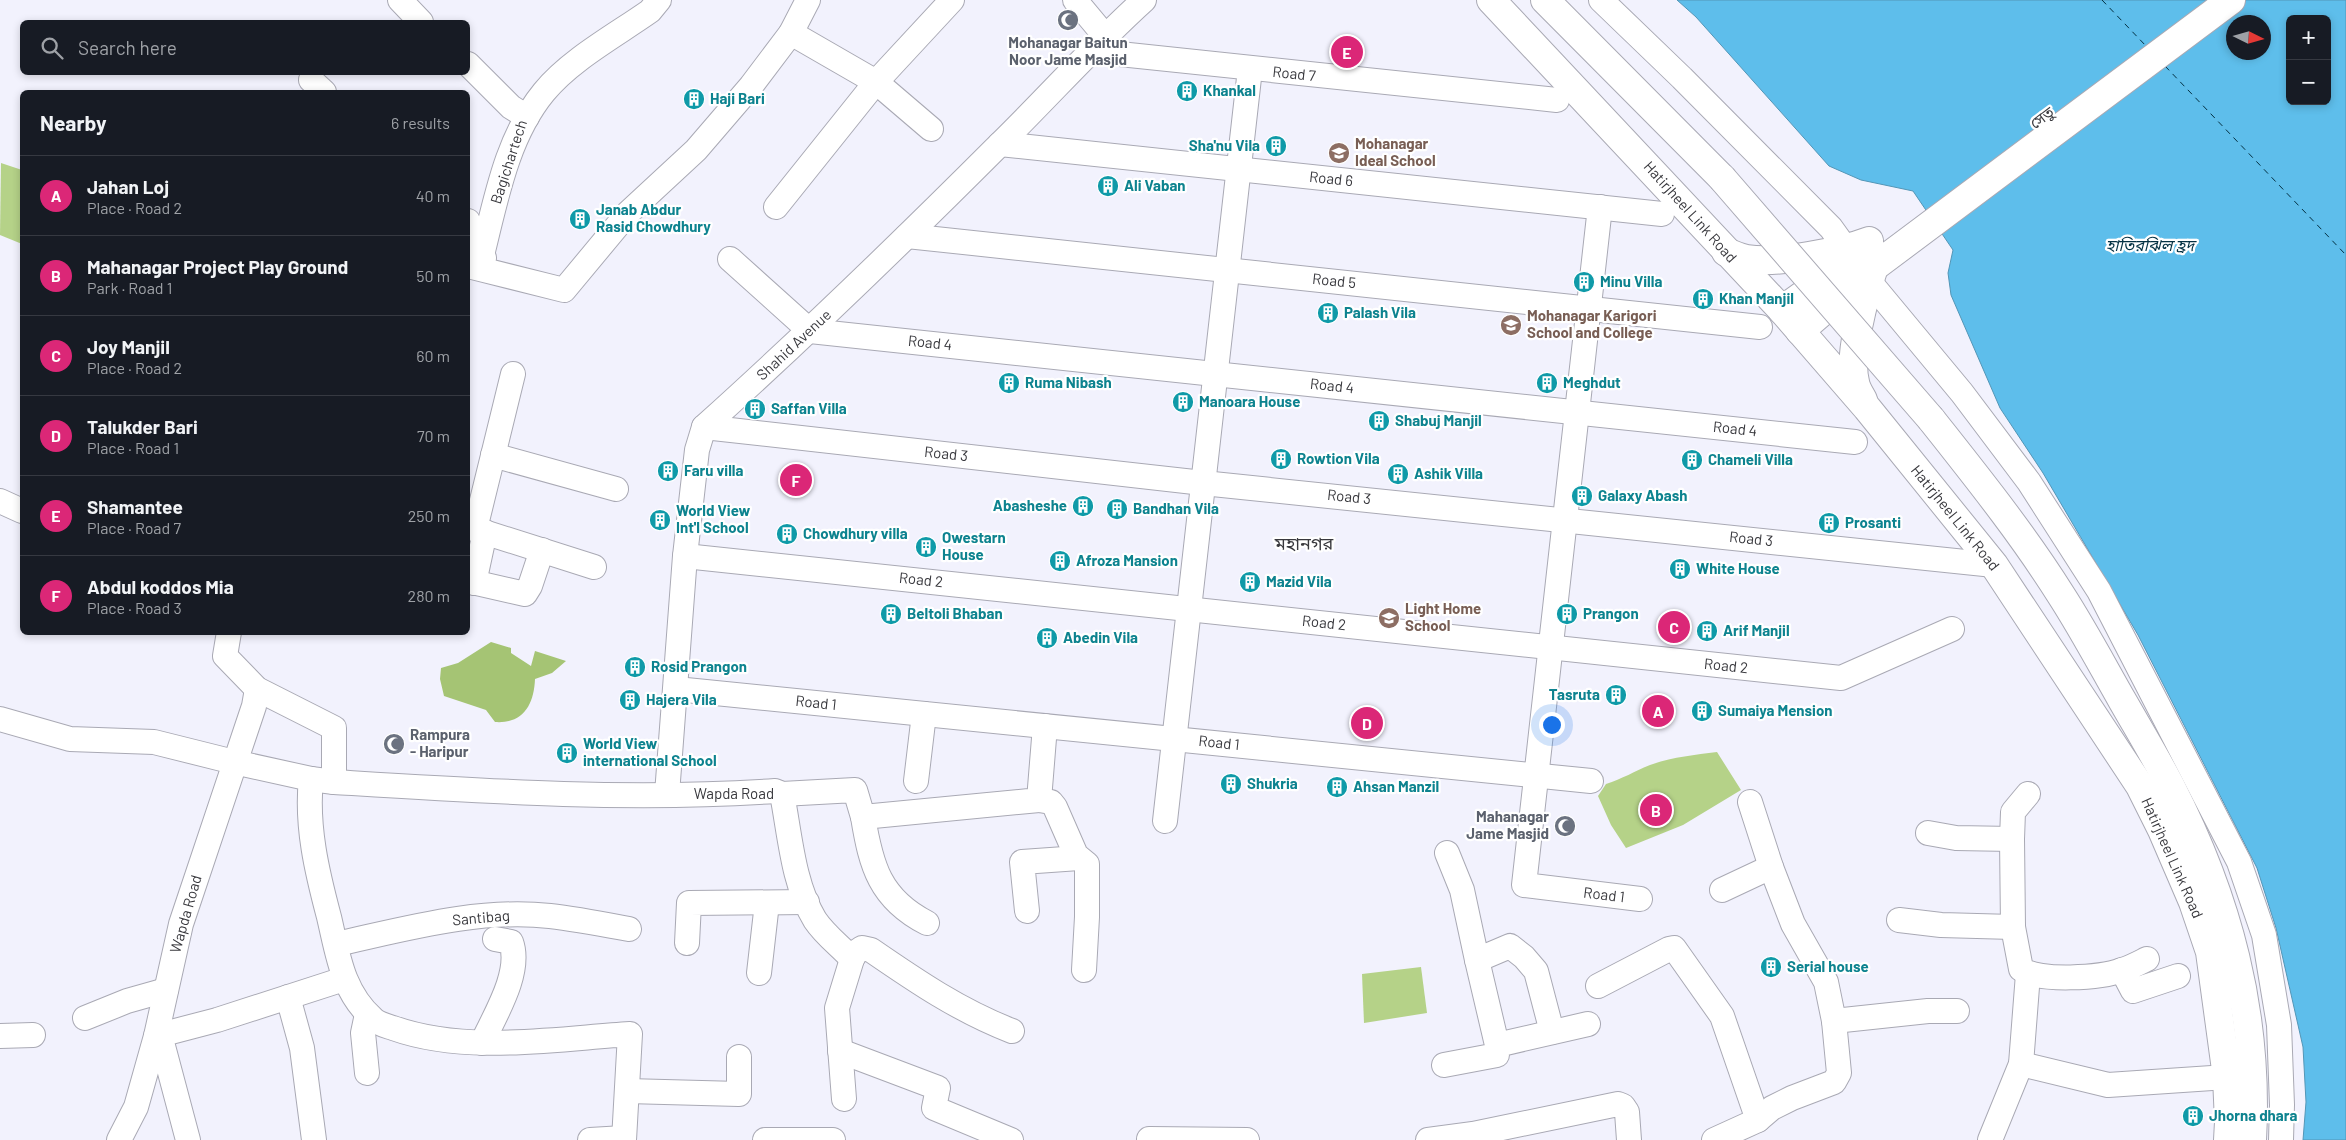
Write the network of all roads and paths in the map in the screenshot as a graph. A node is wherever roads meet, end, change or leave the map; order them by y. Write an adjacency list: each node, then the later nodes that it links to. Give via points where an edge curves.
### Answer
1 (400, 0): 12 (street)
2 (659, 0): 19 (street, via 650,11 576,63 545,91)
3 (808, 0): 13 (street)
4 (952, 0): 17 (street)
5 (1076, 0): 14 (street)
6 (1144, 0): 14 (street, Shahid Avenue)
7 (1492, 0): 28 (main road, Hatirjheel Link Road)
8 (1545, 0): 144 (main road, bridge, via 1722,178 1931,419 2020,534 2062,595 2170,784 2227,919 2243,986 2251,1040 2255,1093)
9 (1600, 0): 30 (street, via 1831,228)
10 (2200, 0): 30 (main road, সেতু)
11 (2231, 0): 30 (main road)
12 (419, 20)
13 (791, 33): 17 (street); 31 (street, via 696,150 628,213 564,290)
14 (1098, 43): 16 (street, Road 7); 21 (street, Shahid Avenue)
15 (470, 66): 19 (street, Bagichartech, via 511,107)
16 (1250, 69): 18 (street, Road 7); 22 (street)
17 (876, 82): 20 (street); 23 (street)
18 (1557, 100)
19 (527, 116): 31 (street, Bagichartech, via 506,166)
20 (931, 129)
21 (1000, 144): 22 (street, Road 6); 27 (street, Shahid Avenue)
22 (1239, 169): 24 (street, Road 6); 32 (street)
23 (776, 207)
24 (1600, 207): 25 (street, Road 6); 33 (street)
25 (1662, 214)
26 (470, 229): 31 (street)
27 (907, 236): 32 (street, Road 5); 36 (street, Shahid Avenue)
28 (1725, 252): 30 (main road, via 1764,261); 34 (main road, Hatirjheel Link Road)
29 (730, 259): 36 (street)
30 (1869, 259): 34 (main road); 37 (main road); 40 (main road, via 1853,372 1857,390); 145 (street, via 1962,393 2024,475 2099,591 2239,862 2264,935 2280,1024)
31 (479, 264)
32 (1228, 270): 33 (street, Road 5); 38 (street)
33 (1589, 308): 35 (street, Road 5); 41 (street)
34 (1782, 310): 37 (main road, Hatirjheel Link Road)
35 (1760, 327)
36 (810, 331): 38 (street, Road 4); 42 (street, Shahid Avenue)
37 (1800, 331): 40 (main road, Hatirjheel Link Road)
38 (1216, 373): 41 (street, Road 4); 45 (street)
39 (514, 374): 44 (street)
40 (1867, 408): 53 (main road, Hatirjheel Link Road)
41 (1578, 412): 43 (street, Road 4); 49 (street)
42 (704, 427): 45 (street, Road 3); 52 (street, Shahid Avenue, via 696,450)
43 (1855, 442)
44 (493, 455): 46 (street); 50 (street)
45 (1203, 483): 49 (street, Road 3); 56 (street)
46 (616, 489)
47 (0, 501): 48 (street)
48 (20, 510)
49 (1565, 519): 53 (street, Road 3); 59 (street)
50 (476, 529): 51 (street); 55 (street)
51 (542, 550): 54 (street); 55 (street, via 526,594)
52 (686, 556): 56 (street, Road 2); 61 (street, Shahid Avenue)
53 (1994, 565): 124 (main road, Hatirjheel Link Road, via 2140,786 2162,830 2210,952)
54 (594, 567)
55 (471, 582)
56 (1189, 608): 59 (street, Road 2); 65 (street)
57 (1952, 629): 59 (street, Road 2, via 1840,678)
58 (228, 635): 60 (street, via 225,656)
59 (1551, 647): 67 (street)
60 (257, 689): 66 (street, Wapda Road); 68 (street, via 334,728)
61 (676, 689): 62 (street, Road 1); 71 (street, Shahid Avenue)
62 (924, 714): 64 (street, Road 1); 69 (street)
63 (0, 719): 66 (street, Wapda Road, via 70,739 154,742)
64 (1045, 726): 65 (street, Road 1); 74 (street)
65 (1174, 739): 67 (street, Road 1); 77 (street)
66 (234, 762): 68 (street, Wapda Road); 105 (street, Wapda Road, via 181,924)
67 (1536, 775): 70 (street); 84 (street, Road 1, via 1524,885)
68 (322, 780): 71 (street, Wapda Road, via 504,792); 94 (street, via 309,817 318,873)
69 (916, 781)
70 (1591, 781)
71 (667, 794): 72 (street, Wapda Road, via 774,791)
72 (782, 794): 76 (street, Wapda Road, via 855,790); 85 (street, via 799,883)
73 (2028, 794): 79 (street, via 2013,812)
74 (1039, 800): 76 (street); 81 (street, via 1050,802 1055,807)
75 (1750, 802): 82 (street)
76 (863, 817): 89 (street, via 868,852 878,877 899,905)
77 (1165, 821)
78 (1928, 833): 79 (street, via 1956,838)
79 (2012, 839): 90 (street)
80 (1447, 852): 97 (street, via 1462,890)
81 (1079, 858): 87 (street, via 1022,862); 98 (street, via 1087,864)
82 (1771, 866): 83 (street); 110 (street, via 1793,924 1826,982)
83 (1722, 890)
84 (1640, 899)
85 (807, 902): 86 (street); 95 (street, via 825,932)
86 (767, 903): 93 (street, via 689,903); 101 (street)
87 (1027, 911)
88 (1899, 920): 90 (street)
89 (927, 923)
90 (2013, 927): 100 (street)
91 (628, 929): 94 (street, Santibag, via 548,916 490,915 427,923)
92 (495, 939): 117 (street, Santibag, via 511,942 513,972)
93 (687, 943)
94 (336, 944): 103 (street)
95 (852, 959): 112 (street, via 862,948 871,950 936,994); 119 (street, via 837,1008)
96 (2147, 959): 99 (street)
97 (1477, 960): 113 (street, via 1510,946 1524,957 1536,971); 118 (street)
98 (1084, 970)
99 (2122, 970): 100 (street, via 2073,978); 102 (street, via 2133,991)
100 (2024, 971): 121 (street)
101 (759, 973)
102 (2178, 976)
103 (344, 979): 106 (street); 108 (street)
104 (1598, 986): 127 (street, via 1674,948 1722,1016)
105 (166, 990): 109 (street); 116 (street, Wapda Road)
106 (288, 998): 116 (street); 134 (street, via 302,1048)
107 (1957, 1011): 110 (street)
108 (368, 1014): 117 (street, via 375,1021 418,1036); 123 (street, via 363,1033)
109 (85, 1018)
110 (1834, 1021): 127 (street, via 1838,1078 1772,1108)
111 (1588, 1024): 113 (street)
112 (1012, 1031)
113 (1552, 1032): 118 (street)
114 (33, 1035): 115 (street)
115 (0, 1036)
116 (156, 1036): 132 (street, Wapda Road, via 136,1107); 133 (street, via 163,1046)
117 (482, 1043): 125 (street, via 630,1034)
118 (1497, 1045): 122 (street, via 1497,1055)
119 (840, 1051): 126 (street); 138 (street, via 938,1088 934,1108)
120 (739, 1057): 125 (street, via 739,1094)
121 (2020, 1064): 124 (street, via 2108,1085); 128 (street)
122 (1444, 1065)
123 (367, 1072)
124 (2228, 1077): 143 (main road, Hatirjheel Link Road)
125 (627, 1091): 129 (street)
126 (844, 1099)
127 (1758, 1120): 142 (street)
128 (1992, 1135)
129 (624, 1139): 135 (street)
130 (1149, 1139): 131 (street)
131 (1220, 1139): 139 (street)
132 (119, 1140)
133 (188, 1140)
134 (314, 1140)
135 (590, 1140)
136 (765, 1140): 137 (street)
137 (833, 1140)
138 (1011, 1140)
139 (1247, 1140)
140 (1428, 1140): 141 (street, via 1618,1104 1627,1112)
141 (1629, 1140)
142 (1714, 1140)
143 (2228, 1140)
144 (2252, 1140)
145 (2280, 1140)

